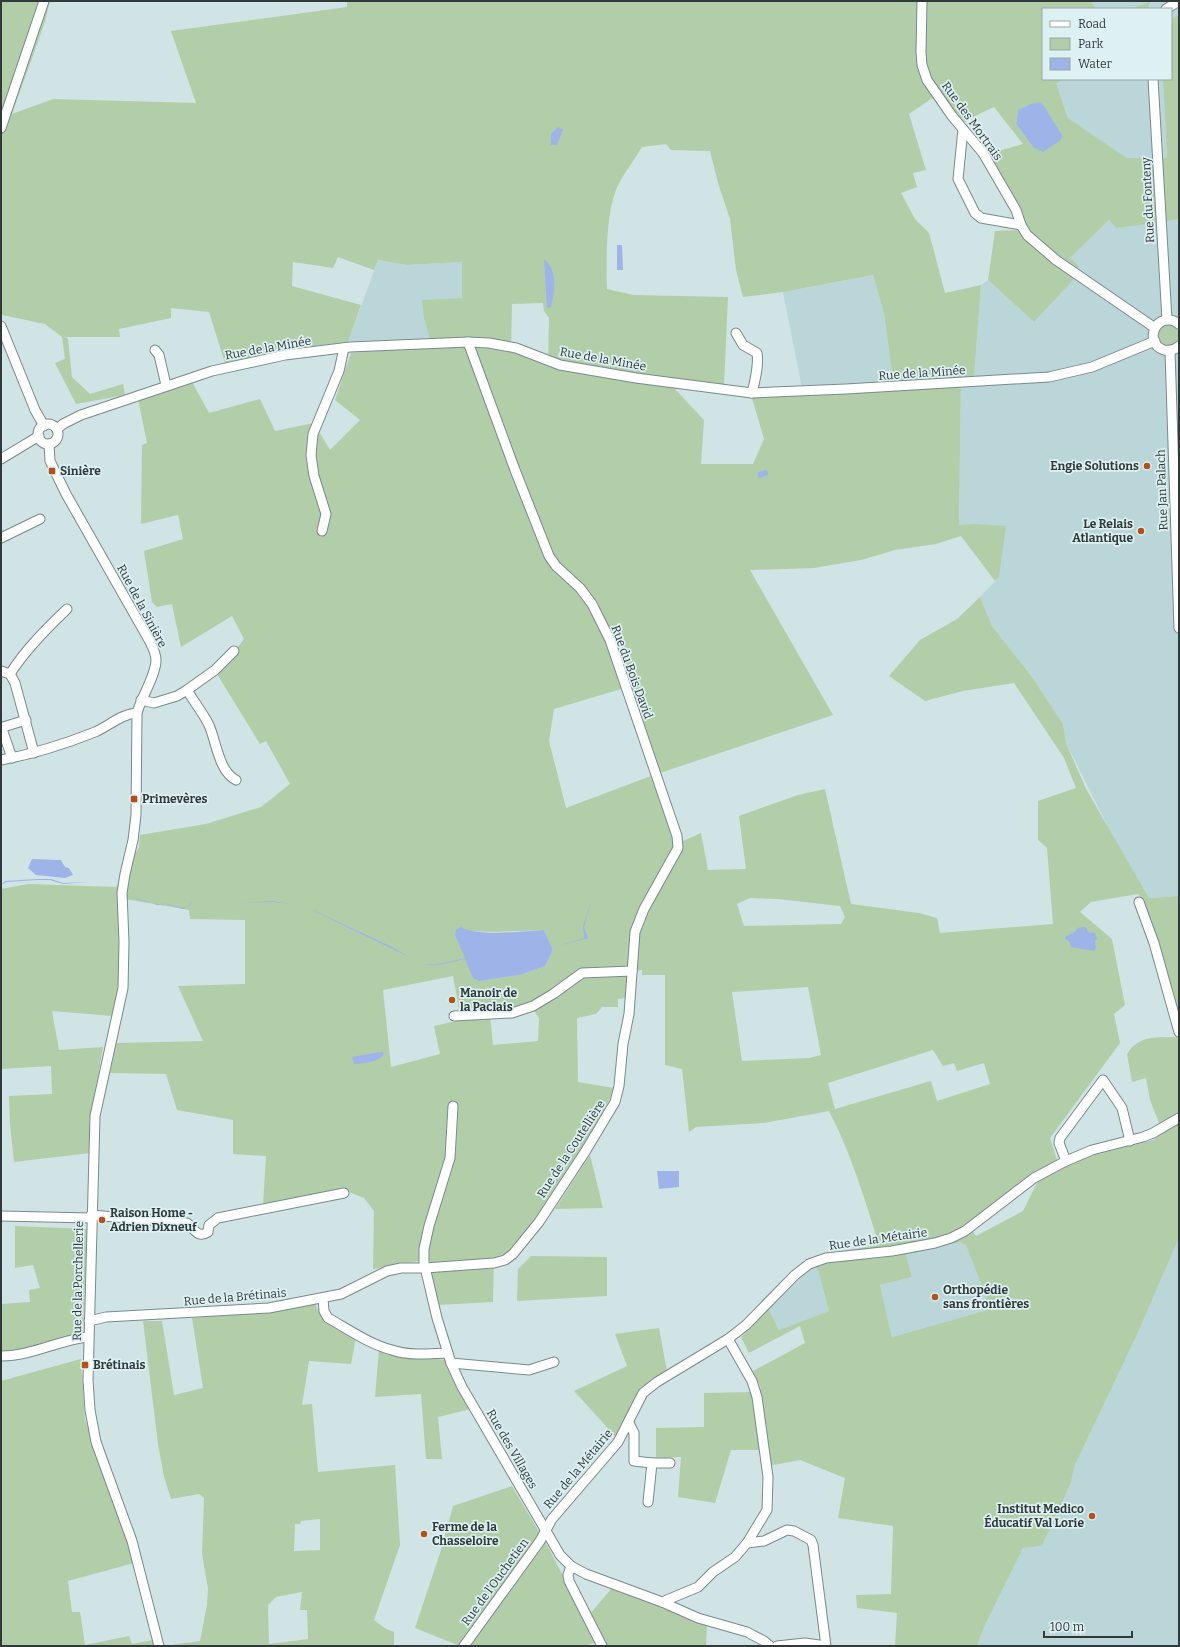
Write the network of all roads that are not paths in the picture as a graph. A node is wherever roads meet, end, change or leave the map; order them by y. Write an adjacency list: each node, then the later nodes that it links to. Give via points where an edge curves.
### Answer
1 (44, 1): 6 (street)
2 (922, 1): 7 (street, Rue des Mortrais, via 920,38 924,71 927,80)
3 (1179, 1): 4 (street)
4 (1168, 8)
5 (1153, 80): 9 (street, Rue du Fonteny)
6 (1, 128)
7 (963, 129): 8 (street, Rue des Mortrais, via 983,153 1016,210); 8 (street, via 958,179 975,213 982,218)
8 (1021, 225): 12 (street, Rue des Mortrais, via 1033,242 1056,260)
9 (1167, 320): 10 (street); 12 (street, via 1160,322)
10 (1179, 324)
11 (1, 326): 22 (street)
12 (1155, 328): 14 (street)
13 (736, 333): 21 (street, via 743,345 757,353)
14 (1155, 341): 19 (street, via 1160,348); 21 (street, Rue de la Minée, via 1092,368 1049,376)
15 (468, 342): 17 (street, Rue de la Minée); 21 (street, Rue de la Minée, via 516,348 560,365); 44 (street, Rue du Bois David, via 549,556 592,604 610,640 677,836 678,848 644,909)
16 (1179, 346): 19 (street)
17 (344, 348): 20 (street, Rue de la Minée, via 250,362 212,370); 28 (street, via 339,370 313,434 314,476 326,514)
18 (156, 350): 20 (street)
19 (1170, 350): 31 (street, Rue Jan Palach)
20 (166, 385): 23 (street, Rue de la Minée, via 81,416)
21 (752, 393)
22 (44, 426): 23 (street); 24 (street)
23 (57, 429): 25 (street, via 57,439)
24 (39, 436): 25 (street, via 44,443); 26 (street)
25 (49, 444): 35 (street, Rue de la Sinière, via 50,461 64,491 154,649 156,665)
26 (1, 459)
27 (40, 519): 29 (street)
28 (322, 530)
29 (1, 538)
30 (67, 609): 33 (street)
31 (1179, 628)
32 (234, 651): 34 (street, via 215,670)
33 (6, 673): 37 (street, via 15,683)
34 (188, 690): 35 (street, via 154,703); 41 (street, via 208,724 220,760 231,777)
35 (141, 700): 36 (street, Rue de la Sinière)
36 (137, 713): 38 (street, via 121,717 96,732); 43 (street, Rue de la Sinière, via 136,815 125,874)
37 (26, 720): 38 (street); 39 (street, via 3,727)
38 (34, 753): 39 (street)
39 (12, 758): 40 (street)
40 (1, 760)
41 (236, 780)
42 (1139, 902): 48 (street, via 1154,943)
43 (122, 910): 55 (street, Rue de la Porchellerie, via 123,988 95,1116)
44 (635, 932): 45 (street, Rue de la Coutellière)
45 (629, 971): 46 (street); 47 (street, via 582,973 533,1006 512,1014); 56 (street, Rue de la Coutellière, via 629,1014 615,1102 585,1152 523,1244 506,1260 494,1263)
46 (625, 995)
47 (454, 1016)
48 (1179, 1032)
49 (453, 1106): 56 (street, Rue des Villages, via 450,1158 428,1226 424,1249)
50 (1179, 1118): 51 (street, Rue de la Métairie, via 1153,1133)
51 (1130, 1140): 52 (street, Rue de la Métairie, via 1092,1150); 52 (street, via 1122,1108 1103,1080 1060,1138 1059,1143)
52 (1066, 1161): 60 (street, Rue de la Métairie, via 1034,1178 965,1231 951,1238 892,1251 826,1258 809,1264)
53 (344, 1193): 55 (street, via 218,1218 209,1225 208,1232 203,1235 197,1234 187,1223)
54 (1, 1216): 55 (street)
55 (91, 1217): 58 (street, Rue de la Porchellerie)
56 (425, 1268): 57 (street, Rue de la Brétinais, via 387,1271 341,1294); 61 (street, Rue des Villages)
57 (323, 1298): 58 (street, Rue de la Brétinais, via 269,1308 106,1317); 61 (street, via 324,1311 328,1318 382,1347 393,1351)
58 (89, 1321): 59 (street, Rue de la Porchellerie)
59 (88, 1337): 62 (street, via 76,1338 30,1352); 73 (street, Rue de la Porchellerie, via 88,1380 94,1434 132,1541)
60 (728, 1339): 65 (street, Rue de la Métairie, via 671,1372 643,1393); 70 (street, via 752,1381 757,1397 768,1477 768,1510)
61 (448, 1353): 64 (street, Rue des Villages)
62 (1, 1356)
63 (554, 1362): 64 (street, via 529,1370)
64 (451, 1363): 69 (street, Rue des Villages, via 462,1388)
65 (629, 1423): 67 (street, via 634,1433 634,1461); 69 (street, Rue de la Métairie, via 618,1442 552,1519)
66 (670, 1462): 67 (street)
67 (652, 1463): 68 (street)
68 (648, 1502)
69 (545, 1532): 71 (street, Rue des Villages, via 560,1555); 74 (street, Rue de l'Ouchetien)
70 (747, 1543): 72 (street, via 698,1587); 78 (street, via 764,1540 787,1530 810,1540 813,1545)
71 (571, 1566): 72 (street, Rue des Villages); 75 (street, via 569,1581)
72 (662, 1602): 76 (street, Rue des Villages, via 698,1618 747,1632)
73 (159, 1646)
74 (464, 1646)
75 (602, 1646)
76 (770, 1646)
77 (777, 1646): 78 (street, via 804,1643)
78 (826, 1646)

